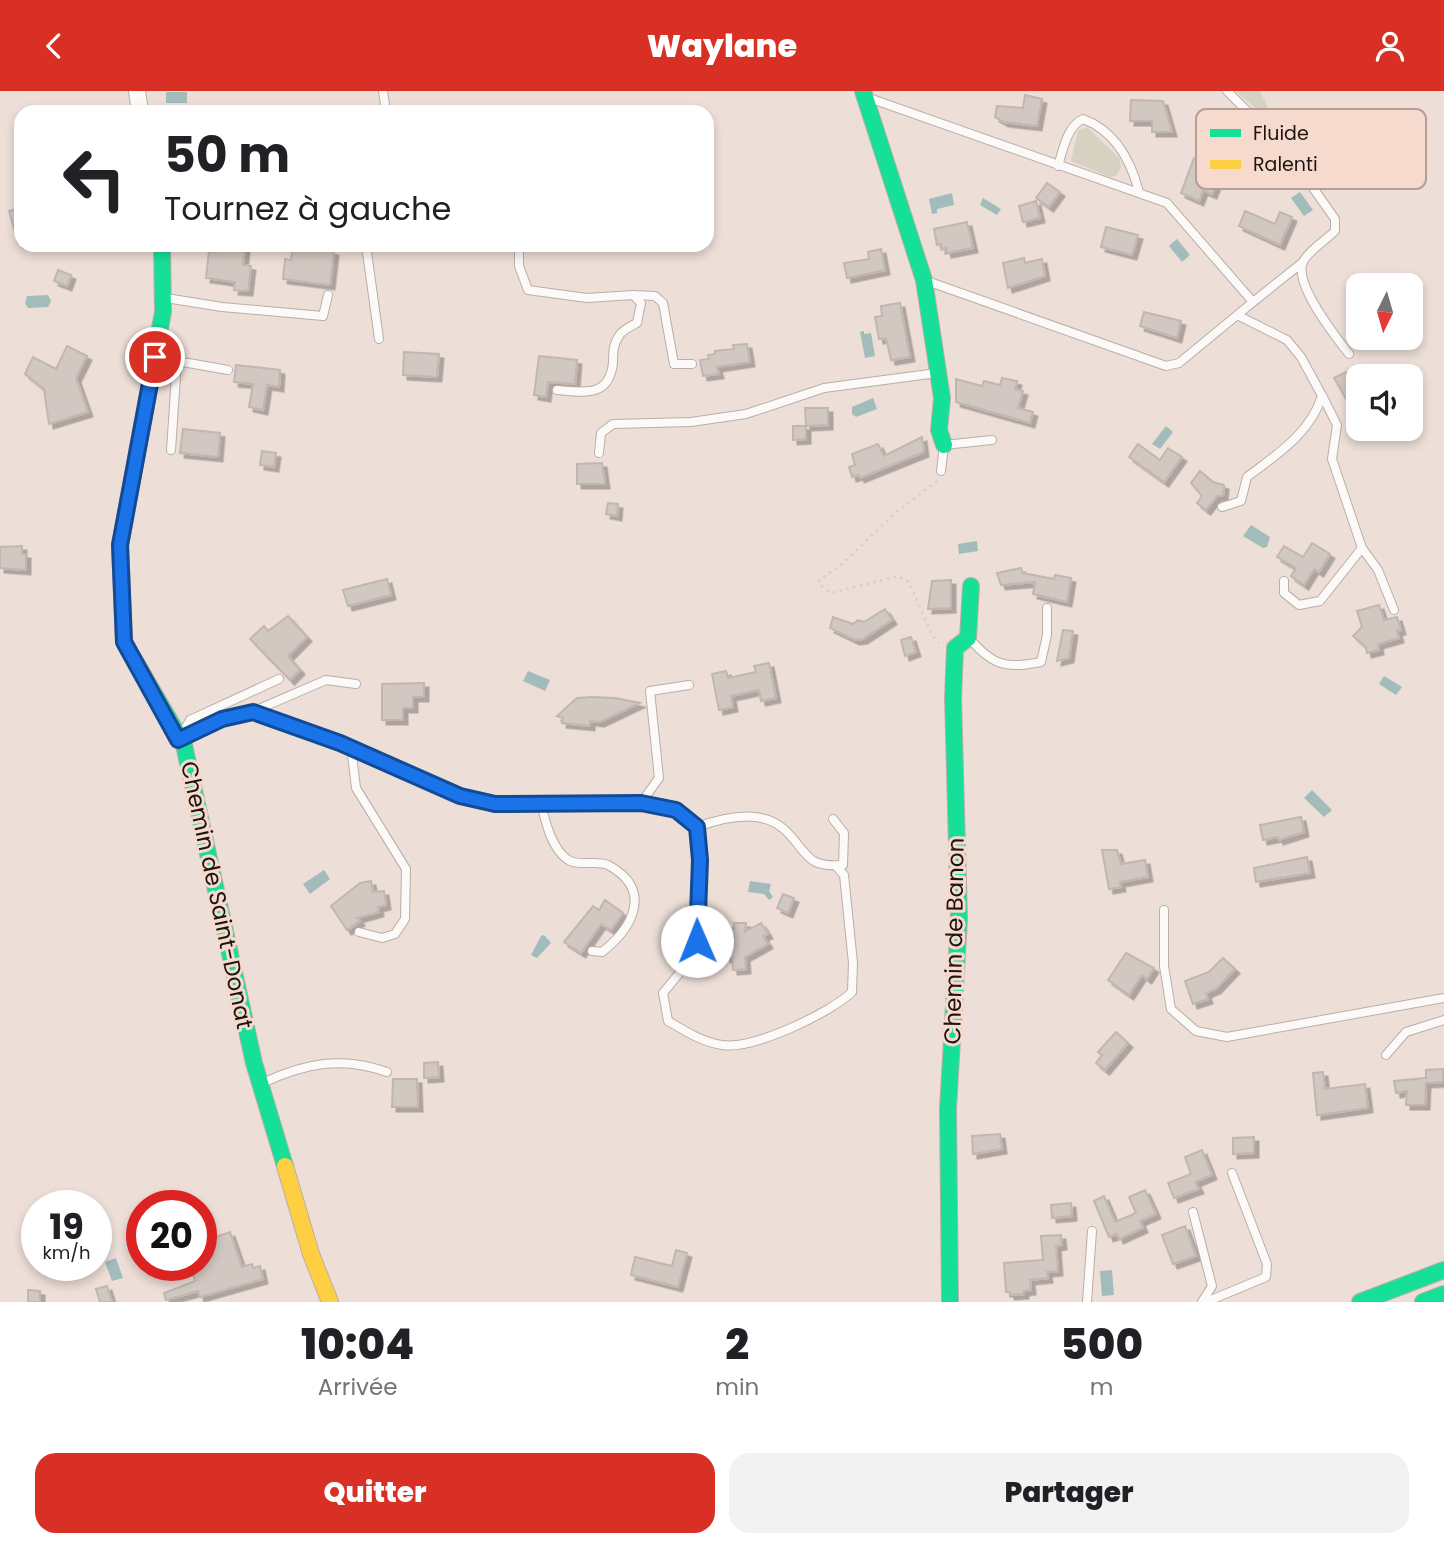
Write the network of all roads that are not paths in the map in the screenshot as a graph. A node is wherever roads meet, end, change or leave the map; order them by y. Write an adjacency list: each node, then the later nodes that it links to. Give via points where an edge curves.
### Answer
1 (1227, 91): 3 (lane)
2 (864, 94): 4 (lane); 11 (main road)
3 (1245, 109)
4 (1058, 166): 6 (lane); 6 (lane, via 1068,135 1083,119 1128,156)
5 (1314, 189): 10 (lane, via 1335,219 1335,231)
6 (1139, 192): 15 (lane, via 1167,204)
7 (162, 252): 14 (main road, Chemin de Saint-Donat)
8 (367, 252): 17 (lane)
9 (519, 252): 13 (lane, via 528,290 587,298)
10 (1303, 262): 15 (lane); 18 (lane, via 1301,278)
11 (924, 280): 16 (lane, via 1166,366 1179,363); 23 (main road)
12 (328, 295): 14 (lane, via 323,316)
13 (633, 295): 21 (lane, via 655,296 663,303 674,364); 24 (lane, via 641,303 637,323 619,334 611,379 603,388 584,392)
14 (162, 297): 19 (main road, Chemin de Saint-Donat)
15 (1253, 302): 16 (lane)
16 (1239, 316): 25 (lane, via 1287,340)
17 (379, 339)
18 (1349, 354)
19 (155, 357): 20 (lane); 42 (main road, Chemin de Saint-Donat, via 120,545 124,642)
20 (177, 361): 22 (lane); 28 (lane)
21 (692, 364)
22 (229, 370)
23 (938, 373): 27 (main road, via 942,398 939,431); 29 (lane, via 824,388 746,414 691,422 613,424 601,433)
24 (557, 390)
25 (1322, 396): 31 (lane, via 1319,408 1283,453 1247,478 1241,501); 32 (lane, via 1337,425 1332,459)
26 (992, 440): 27 (lane)
27 (944, 445): 30 (lane)
28 (171, 450)
29 (599, 453)
30 (941, 471)
31 (1222, 507)
32 (1362, 548): 33 (lane, via 1320,601 1300,605 1284,593); 36 (lane, via 1378,570)
33 (1284, 580)
34 (971, 586): 37 (main road)
35 (1047, 608): 37 (lane, via 1041,662 1015,667 986,658)
36 (1394, 610)
37 (968, 638): 65 (main road, Chemin de Banon, via 954,654 959,919 948,1109)
38 (279, 679): 42 (lane, via 190,720)
39 (356, 684): 41 (lane, via 326,680)
40 (689, 685): 45 (lane, via 650,691 659,778)
41 (253, 712): 42 (lane, via 222,719); 43 (lane)
42 (178, 740): 58 (main road, Chemin de Saint-Donat, via 184,745)
43 (351, 747): 44 (lane, via 460,796 495,804); 50 (lane, via 356,788 406,869 405,919 395,934 382,938)
44 (541, 803): 45 (lane); 51 (lane, via 557,848 571,861 606,864 628,881 635,897 630,925 602,951)
45 (641, 803): 47 (lane, via 676,810)
46 (833, 819): 48 (lane, via 844,833 843,865)
47 (697, 827): 48 (lane, via 720,818 772,821 805,857 820,865); 52 (lane, via 697,941)
48 (836, 866): 52 (lane, via 844,875 853,963 852,992 837,1006 761,1038 725,1046 696,1038 668,1021 663,993 682,970)
49 (1164, 910): 54 (lane, via 1164,967 1171,1009 1196,1031 1227,1037)
50 (359, 932)
51 (592, 951)
52 (704, 956): 53 (lane)
53 (717, 958)
54 (1444, 998)
55 (1444, 1020): 56 (lane, via 1406,1032)
56 (1386, 1055)
57 (387, 1072): 58 (lane, via 335,1062 302,1065)
58 (260, 1084): 64 (main road, Chemin de Saint-Donat)
59 (1232, 1173): 67 (lane, via 1267,1264 1266,1277)
60 (1193, 1212): 67 (lane, via 1212,1286)
61 (1092, 1231): 66 (lane)
62 (1444, 1270): 68 (main road)
63 (1444, 1294): 69 (main road)
64 (330, 1302)
65 (950, 1302)
66 (1087, 1302)
67 (1204, 1302)
68 (1360, 1302)
69 (1423, 1302)

